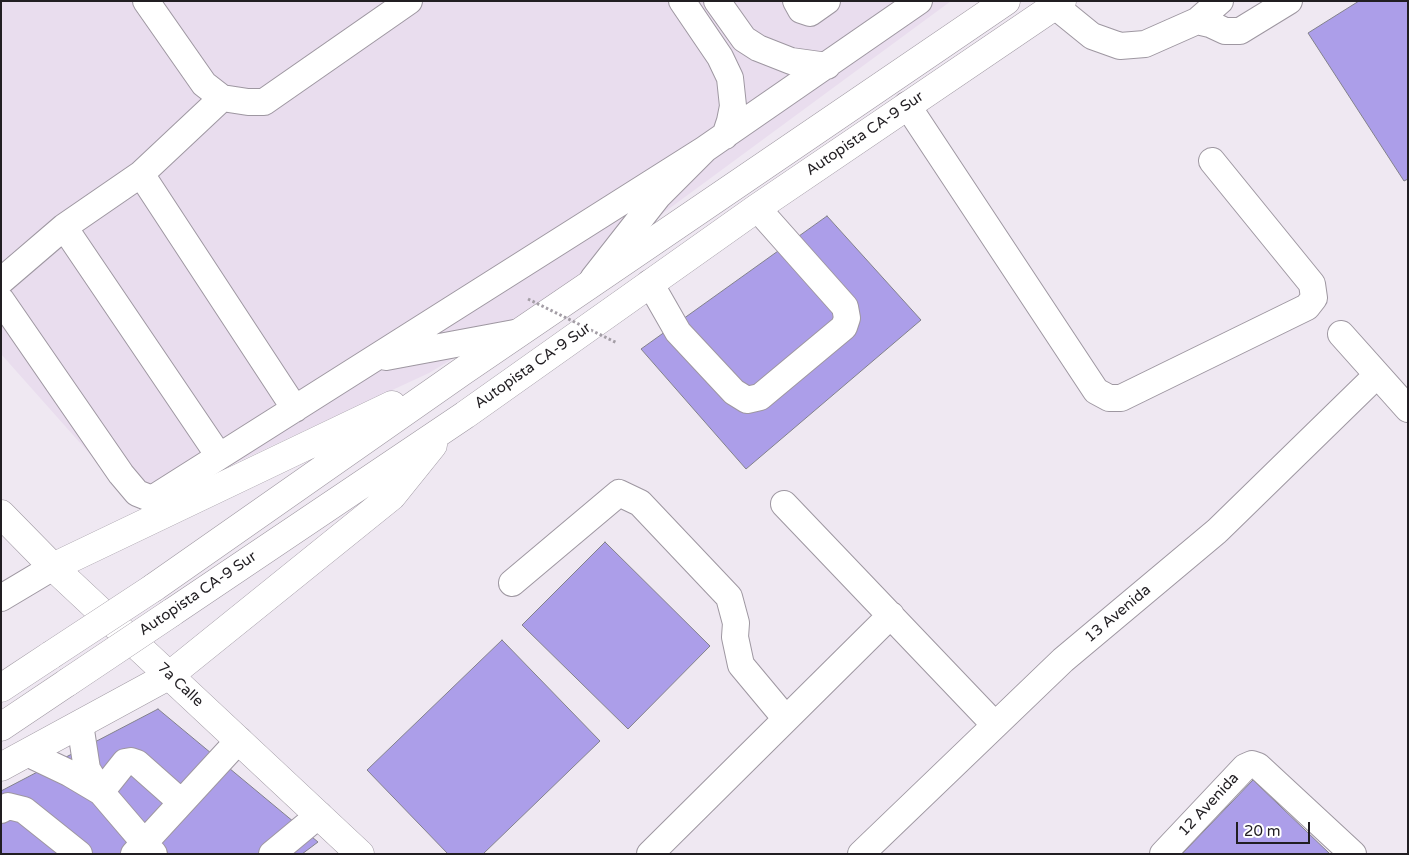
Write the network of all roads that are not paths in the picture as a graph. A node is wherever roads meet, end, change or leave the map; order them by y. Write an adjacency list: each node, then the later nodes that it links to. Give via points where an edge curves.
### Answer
1 (146, 1): 14 (street, via 204,84)
2 (409, 1): 14 (street, via 264,102)
3 (682, 1): 16 (street, via 720,57 730,78 733,106 730,121)
4 (796, 1): 5 (street, via 801,10 810,14)
5 (828, 1)
6 (919, 1): 13 (street)
7 (1006, 1): 23 (main road, Autopista CA-9 Sur)
8 (1220, 1): 12 (street)
9 (1289, 1): 12 (street, via 1240,31 1226,31)
10 (722, 3): 13 (street, via 744,38 758,48 791,61)
11 (1058, 4): 12 (street, via 1092,36 1120,46 1145,44); 15 (main road, Autopista CA-9 Sur)
12 (1197, 22)
13 (827, 66): 16 (street)
14 (222, 98): 18 (street)
15 (907, 105): 17 (street, via 1096,391 1109,398 1122,398 1307,307 1314,298 1312,284); 19 (main road, Autopista CA-9 Sur)
16 (715, 143): 23 (street, via 658,196); 27 (street)
17 (1212, 161)
18 (141, 174): 20 (street); 30 (street)
19 (757, 208): 22 (main road, Autopista CA-9 Sur); 22 (street, via 845,306 847,318 844,327 760,397 747,400 734,392 678,332)
20 (64, 228): 21 (street); 33 (street)
21 (1, 281)
22 (650, 283): 32 (main road, Autopista CA-9 Sur)
23 (588, 286): 25 (main road, Autopista CA-9 Sur)
24 (1, 300): 33 (street, via 137,493 152,499)
25 (521, 332): 27 (street); 28 (main road, Autopista CA-9 Sur)
26 (1341, 334): 29 (street)
27 (373, 359): 30 (street)
28 (463, 371): 36 (main road); 41 (main road, Autopista CA-9 Sur, bridge, via 153,588)
29 (1377, 375): 31 (street); 44 (street, 13 Avenida, via 1217,531 1063,660)
30 (295, 408): 33 (street)
31 (1408, 409)
32 (449, 425): 40 (main road, via 392,496); 45 (main road, Autopista CA-9 Sur, bridge)
33 (219, 456)
34 (784, 504): 39 (street)
35 (1, 514): 36 (main road, 7a Calle)
36 (53, 567): 38 (street); 40 (main road, 7a Calle)
37 (512, 583): 42 (street, via 618,493 640,504 729,597 741,665)
38 (1, 598)
39 (891, 615): 42 (street); 44 (street)
40 (170, 675): 43 (main road); 46 (main road, 7a Calle)
41 (1, 688)
42 (786, 719): 57 (street)
43 (80, 724): 47 (main road); 49 (street, via 87,769)
44 (995, 725): 58 (street, 13 Avenida)
45 (1, 727)
46 (239, 740): 50 (street); 52 (main road, 7a Calle)
47 (28, 753): 48 (main road); 49 (street)
48 (1, 767)
49 (101, 792): 50 (street, via 125,762 131,761); 53 (street)
50 (181, 802): 53 (street)
51 (1, 810): 54 (street, via 8,806 24,810)
52 (319, 815): 55 (street); 56 (main road, 7a Calle)
53 (144, 850)
54 (79, 854)
55 (272, 854)
56 (360, 854)
57 (650, 854)
58 (861, 854)
59 (1164, 854): 60 (street, 12 Avenida, via 1252,764)
60 (1353, 854)

